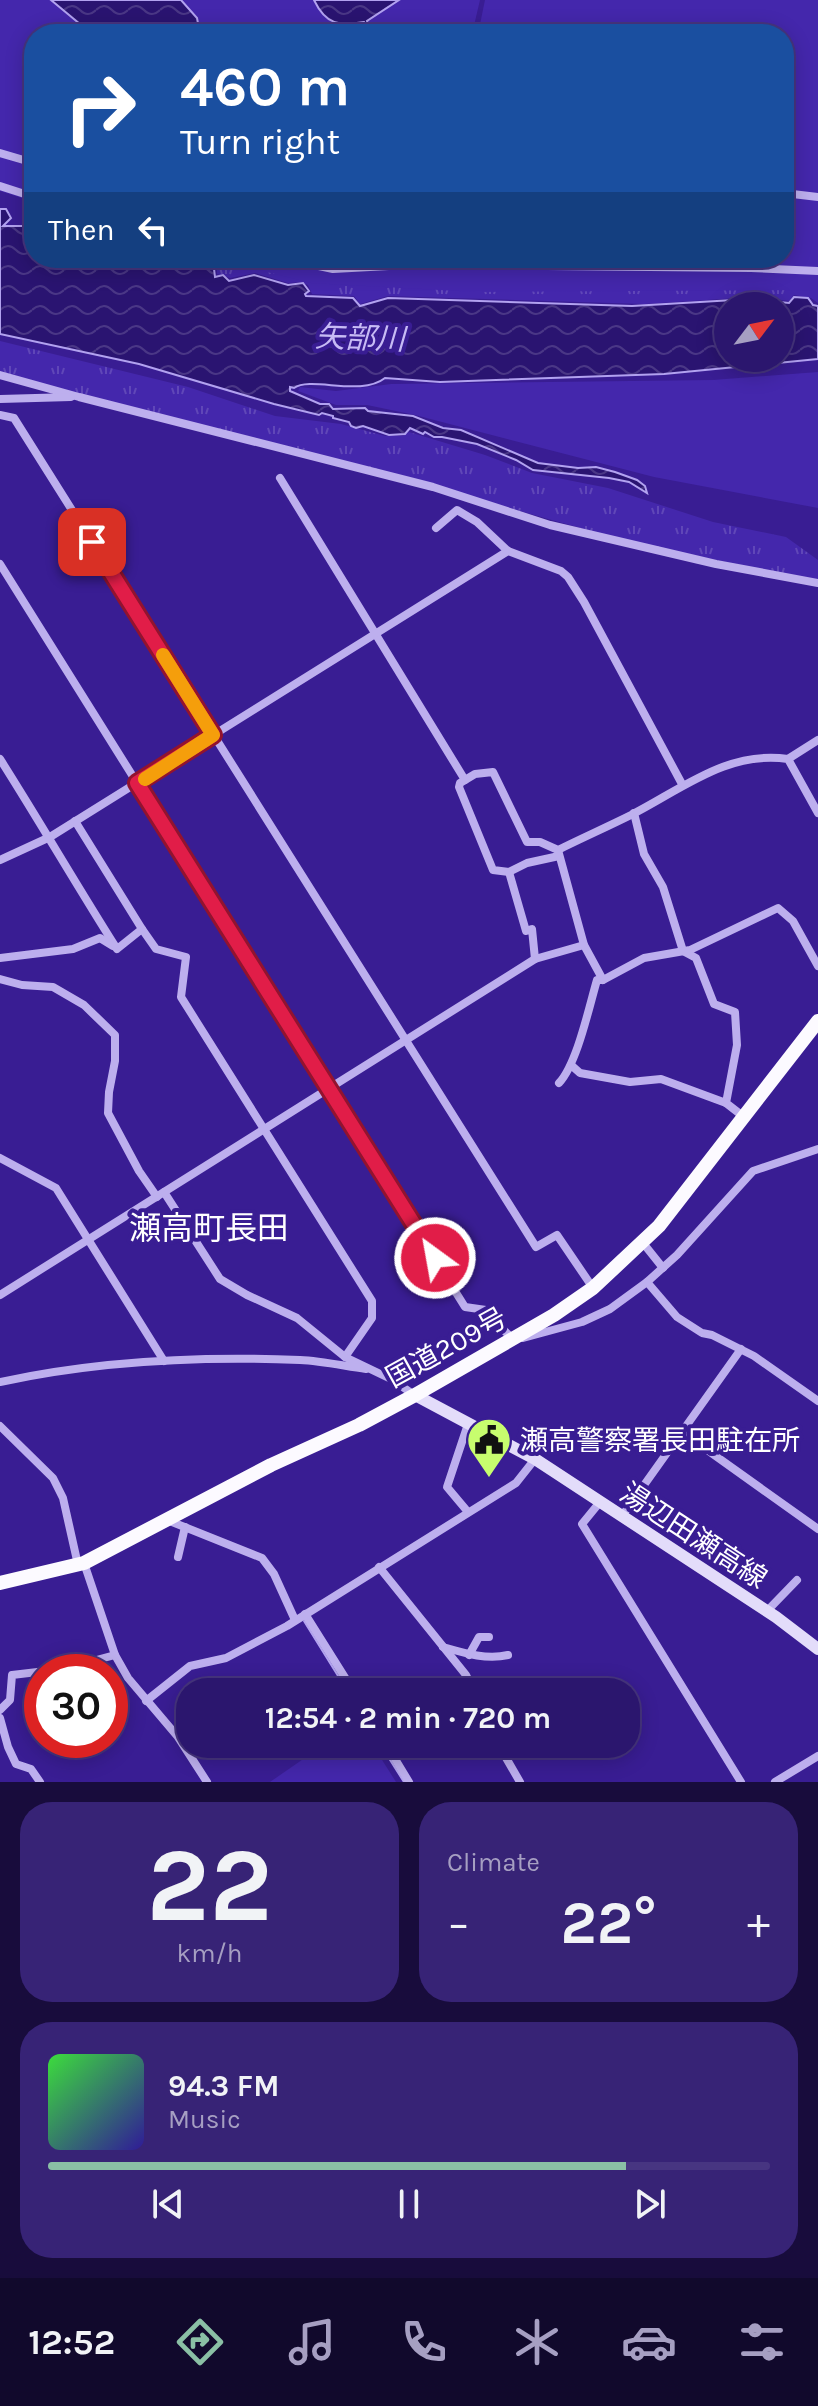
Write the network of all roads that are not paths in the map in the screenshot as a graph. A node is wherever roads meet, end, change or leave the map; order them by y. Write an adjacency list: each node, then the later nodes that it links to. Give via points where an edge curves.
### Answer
1 (0, 153): 2 (street)
2 (24, 160)
3 (0, 186): 5 (street)
4 (794, 193): 6 (street)
5 (24, 194)
6 (818, 197)
7 (328, 268): 8 (street)
8 (352, 268)
9 (762, 268): 10 (street)
10 (818, 271)
11 (0, 375): 12 (street)
12 (79, 397): 13 (street); 19 (street, via 433,487 550,525)
13 (0, 399)
14 (0, 415): 21 (street, via 14,418)
15 (280, 478): 20 (street)
16 (436, 528): 17 (street, via 457,510)
17 (508, 551): 20 (street); 27 (street, via 568,577)
18 (0, 564): 26 (street)
19 (818, 583)
20 (374, 633): 21 (street); 25 (street)
21 (213, 735): 26 (street); 45 (street)
22 (818, 740): 24 (street)
23 (0, 759): 31 (street)
24 (788, 759): 27 (street, via 742,761); 29 (street)
25 (465, 780): 32 (street, via 493,772 527,842 540,842); 34 (street, via 459,787 493,870)
26 (137, 783): 30 (street); 48 (street)
27 (682, 784): 28 (street)
28 (634, 813): 32 (street); 38 (street, via 644,854 663,887)
29 (818, 813)
30 (75, 821): 31 (street); 35 (street)
31 (50, 837): 33 (street); 37 (street)
32 (558, 853): 34 (street); 36 (street)
33 (0, 860)
34 (509, 872): 40 (street, via 526,931 532,929)
35 (142, 929): 37 (street); 51 (street, via 156,949 186,957 181,997)
36 (584, 945): 40 (street); 43 (street)
37 (117, 949): 39 (street, via 100,938 73,949)
38 (683, 951): 41 (street, via 778,908 793,921); 43 (street, via 644,958); 49 (street, via 696,958 714,1004 735,1012 737,1045)
39 (0, 958)
40 (535, 959): 45 (street)
41 (818, 966)
42 (0, 979): 54 (street, via 53,987 84,1005 115,1035 108,1113 139,1171)
43 (603, 980): 46 (street, via 597,980)
44 (818, 1021): 50 (highway, 国道209号)
45 (406, 1040): 48 (street); 59 (street, via 536,1247 557,1235)
46 (571, 1065): 47 (street); 49 (street, via 580,1073 630,1082 661,1079)
47 (559, 1083)
48 (328, 1089): 51 (street); 61 (street, via 465,1307 486,1310)
49 (726, 1103): 50 (street)
50 (744, 1117): 56 (highway, 国道209号)
51 (263, 1130): 54 (street); 63 (street, via 372,1301 372,1318)
52 (818, 1149): 57 (street, via 753,1171)
53 (0, 1158): 55 (street, via 56,1188)
54 (160, 1194): 55 (street); 63 (street, via 220,1279 297,1318)
55 (87, 1240): 60 (street); 64 (street)
56 (643, 1243): 57 (street); 59 (highway, 国道209号)
57 (663, 1268): 58 (street)
58 (647, 1282): 61 (street, via 599,1315); 62 (street, via 677,1317)
59 (593, 1288): 61 (highway, 国道209号)
60 (0, 1295)
61 (512, 1341): 67 (highway, 国道209号)
62 (741, 1349): 68 (street); 71 (street)
63 (345, 1357): 65 (street)
64 (164, 1361): 65 (street, via 302,1360); 66 (street)
65 (366, 1369): 67 (street)
66 (0, 1382)
67 (415, 1395): 69 (main road, 湯辺田瀬高線); 76 (highway, 国道209号)
68 (818, 1401)
69 (468, 1424): 72 (main road, 湯辺田瀬高線); 74 (street, via 447,1487)
70 (0, 1426): 80 (street, via 53,1478)
71 (682, 1432): 75 (street); 78 (street)
72 (535, 1459): 73 (main road, 湯辺田瀬高線); 74 (street, via 516,1483)
73 (600, 1502): 75 (main road, 湯辺田瀬高線); 107 (street, via 582,1524)
74 (468, 1512): 81 (street)
75 (622, 1516): 84 (main road, 湯辺田瀬高線)
76 (166, 1520): 77 (street); 80 (highway, 国道209号)
77 (185, 1527): 79 (street); 86 (street, via 262,1558)
78 (818, 1529)
79 (178, 1557)
80 (81, 1564): 83 (highway, 国道209号); 90 (street)
81 (379, 1567): 85 (street); 88 (street)
82 (797, 1580): 84 (street)
83 (0, 1583)
84 (767, 1611): 89 (main road, 湯辺田瀬高線)
85 (305, 1614): 86 (street); 95 (street)
86 (295, 1620): 97 (street, via 226,1658 190,1666)
87 (489, 1637): 91 (street, via 479,1637)
88 (442, 1647): 91 (street); 96 (street)
89 (818, 1649)
90 (115, 1654)
91 (469, 1655): 92 (street)
92 (508, 1655)
93 (24, 1674): 98 (street, via 12,1675 10,1700)
94 (128, 1678): 97 (street)
95 (345, 1678)
96 (467, 1678)
97 (146, 1701): 104 (street)
98 (0, 1710)
99 (0, 1718): 103 (street, via 16,1764 31,1769)
100 (818, 1756): 108 (street)
101 (394, 1758): 105 (street)
102 (506, 1758): 106 (street)
103 (40, 1782)
104 (207, 1782)
105 (409, 1782)
106 (520, 1782)
107 (741, 1782)
108 (775, 1782)

